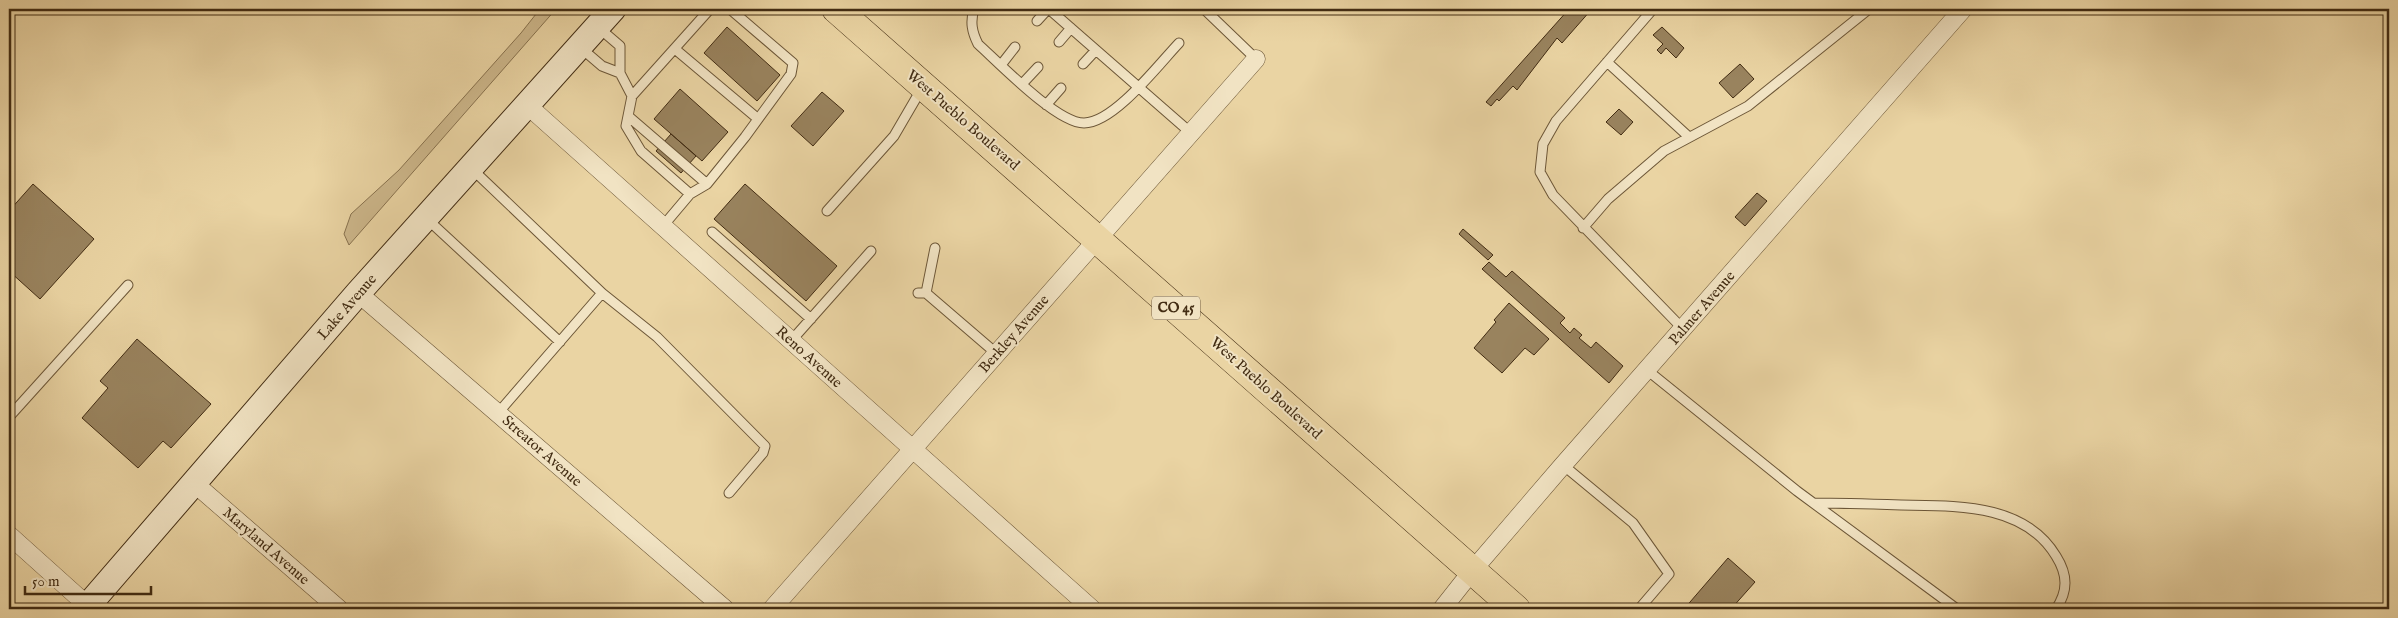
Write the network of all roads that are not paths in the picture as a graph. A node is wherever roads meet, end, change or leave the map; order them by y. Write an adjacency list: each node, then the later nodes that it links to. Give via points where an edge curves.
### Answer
1 (710, 9): 17 (lane)
2 (730, 9): 33 (lane, via 793,63 790,74)
3 (836, 9): 26 (main road, West Pueblo Boulevard / CO 45)
4 (974, 9): 22 (lane, via 972,32 978,44)
5 (1049, 9): 11 (lane); 12 (lane)
6 (1204, 9): 19 (lane)
7 (1653, 9): 20 (lane)
8 (1869, 9): 35 (lane, via 1748,106)
9 (1963, 9): 51 (street, Palmer Avenue)
10 (605, 17): 15 (main road, Lake Avenue); 24 (lane, via 620,46)
11 (1037, 21)
12 (1071, 28): 13 (lane); 18 (lane)
13 (1059, 42)
14 (1179, 43): 27 (lane)
15 (579, 46): 24 (lane, via 602,66); 30 (main road, Lake Avenue)
16 (1015, 47): 22 (lane)
17 (675, 49): 29 (lane); 33 (lane)
18 (1096, 50): 21 (lane); 27 (lane)
19 (1256, 59): 34 (street, Berkley Avenue)
20 (1607, 62): 35 (lane); 42 (lane, via 1556,121 1543,144 1540,172 1553,195)
21 (1083, 64)
22 (1001, 65): 25 (lane)
23 (1038, 67): 25 (lane)
24 (620, 73): 29 (lane)
25 (1023, 84): 31 (lane)
26 (924, 86): 39 (lane, via 894,136); 44 (main road, West Pueblo Boulevard / CO 45)
27 (1138, 87): 31 (lane, via 1112,111 1085,123 1071,121); 34 (lane)
28 (1061, 88): 31 (lane)
29 (632, 96): 32 (lane)
30 (527, 105): 36 (main road, Lake Avenue); 41 (street, Reno Avenue)
31 (1046, 105)
32 (628, 116): 37 (lane); 38 (lane, via 626,126 641,152)
33 (757, 118): 37 (lane, via 746,137)
34 (1191, 133): 44 (street, Berkley Avenue)
35 (1689, 137): 42 (lane, via 1664,150 1608,200)
36 (470, 168): 40 (main road, Lake Avenue); 48 (lane)
37 (707, 184): 38 (lane)
38 (690, 194): 41 (lane)
39 (826, 211)
40 (426, 218): 49 (main road, Lake Avenue); 53 (lane)
41 (663, 226): 52 (street, Reno Avenue)
42 (1584, 228): 51 (lane)
43 (712, 232): 50 (lane)
44 (1098, 239): 54 (street, Berkley Avenue); 64 (main road, West Pueblo Boulevard / CO 45)
45 (935, 248): 54 (lane, via 922,293)
46 (871, 251): 50 (lane)
47 (128, 285): 57 (lane)
48 (602, 293): 53 (lane); 61 (lane, via 657,337 765,446 763,453)
49 (358, 294): 56 (street, Streator Avenue); 60 (main road, Lake Avenue)
50 (811, 319): 52 (lane)
51 (1683, 329): 55 (street, Palmer Avenue)
52 (791, 341): 58 (street, Reno Avenue)
53 (560, 342): 56 (lane)
54 (997, 354): 58 (street, Berkley Avenue)
55 (1647, 370): 59 (street, Palmer Avenue); 62 (lane)
56 (498, 413): 67 (street, Streator Avenue)
57 (9, 417)
58 (913, 449): 68 (street, Berkley Avenue); 69 (street, Reno Avenue)
59 (1563, 465): 64 (street, Palmer Avenue); 72 (lane, via 1633,523 1669,574)
60 (194, 483): 65 (main road, Lake Avenue); 66 (street, Maryland Avenue)
61 (729, 493)
62 (1813, 503): 73 (lane); 74 (lane, via 1965,506 2003,514 2029,528 2050,546 2064,568 2065,595)
63 (9, 535): 65 (street)
64 (1472, 571): 70 (street, Palmer Avenue); 71 (main road, West Pueblo Boulevard / CO 45)
65 (87, 607)
66 (339, 609)
67 (725, 609)
68 (772, 609)
69 (1092, 609)
70 (1442, 609)
71 (1516, 609)
72 (1639, 609)
73 (1957, 609)
74 (2056, 609)

